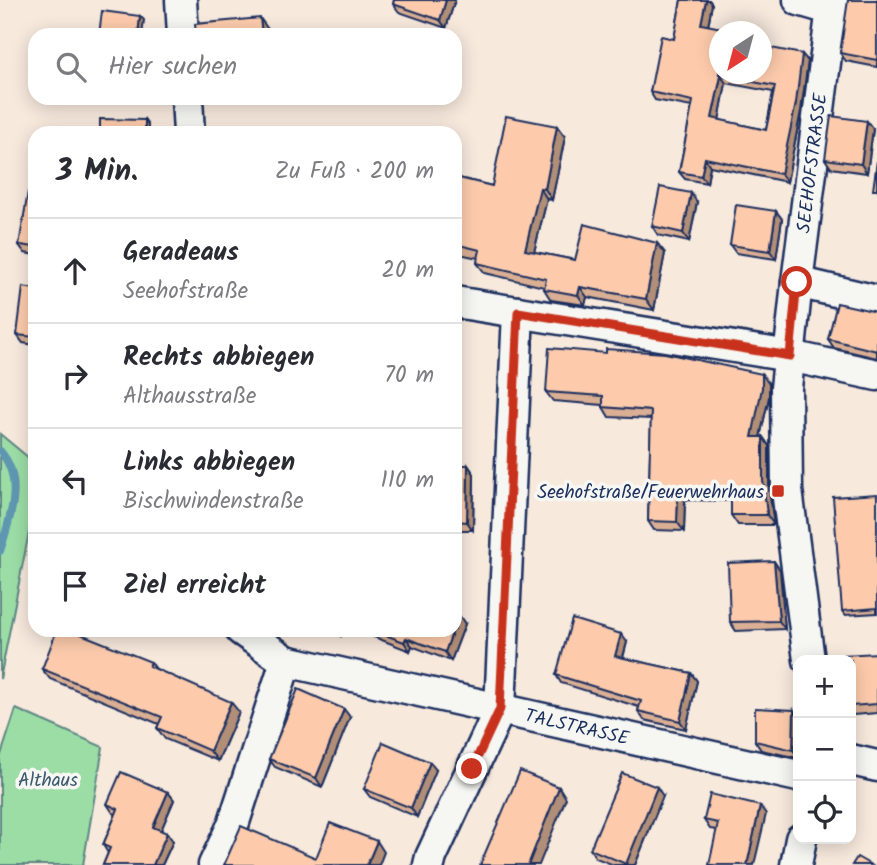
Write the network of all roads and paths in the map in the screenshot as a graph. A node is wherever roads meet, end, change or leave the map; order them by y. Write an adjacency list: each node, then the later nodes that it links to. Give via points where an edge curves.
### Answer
1 (181, 0): 4 (street)
2 (799, 0): 3 (street)
3 (831, 5): 7 (street, SEEHOFSTRASSE)
4 (183, 28)
5 (187, 105): 6 (street)
6 (189, 126)
7 (797, 282): 8 (street); 11 (street, SEEHOFSTRASSE)
8 (877, 301)
9 (462, 303): 10 (street)
10 (518, 312): 11 (street); 16 (street)
11 (790, 356): 12 (street); 14 (street, SEEHOFSTRASSE, via 787,490)
12 (877, 375)
13 (251, 637): 15 (street, TALSTRASSE)
14 (807, 655)
15 (286, 661): 16 (street, TALSTRASSE); 21 (street, via 233,825)
16 (500, 709): 19 (street, TALSTRASSE); 22 (street)
17 (856, 761): 18 (street)
18 (877, 766)
19 (793, 775)
20 (800, 844): 23 (street)
21 (214, 865)
22 (429, 865)
23 (796, 865)

